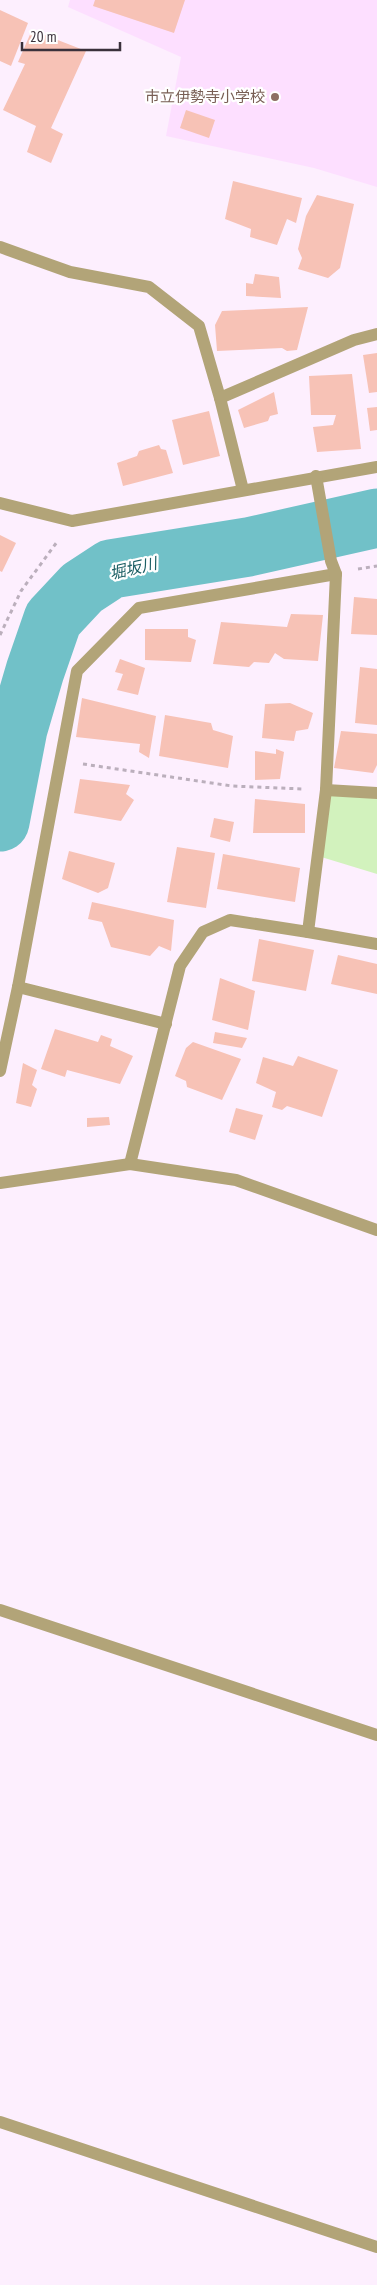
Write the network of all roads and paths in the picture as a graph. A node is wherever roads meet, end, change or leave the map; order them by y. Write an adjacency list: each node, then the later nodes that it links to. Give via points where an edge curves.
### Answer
1 (0, 247): 3 (street, via 70,272 149,287 199,326)
2 (377, 334): 3 (street, via 354,340)
3 (220, 398): 6 (street)
4 (377, 468): 5 (street)
5 (316, 476): 6 (street); 9 (street)
6 (243, 490): 8 (street)
7 (0, 503): 8 (street)
8 (72, 521): 10 (path, via 21,591)
9 (336, 574): 12 (street); 16 (street, via 139,608 77,671)
10 (0, 635)
11 (81, 764): 12 (path, via 232,786)
12 (326, 790): 13 (street); 14 (street)
13 (377, 793)
14 (308, 932): 15 (street); 17 (street, via 230,920 203,932 180,966)
15 (377, 944)
16 (18, 987): 17 (street); 18 (street)
17 (166, 1024): 19 (street)
18 (0, 1071)
19 (130, 1164): 20 (street); 21 (street, via 236,1180)
20 (0, 1183)
21 (377, 1230)
22 (0, 1610): 23 (street)
23 (377, 1736)
24 (0, 2122): 25 (street)
25 (377, 2247)

